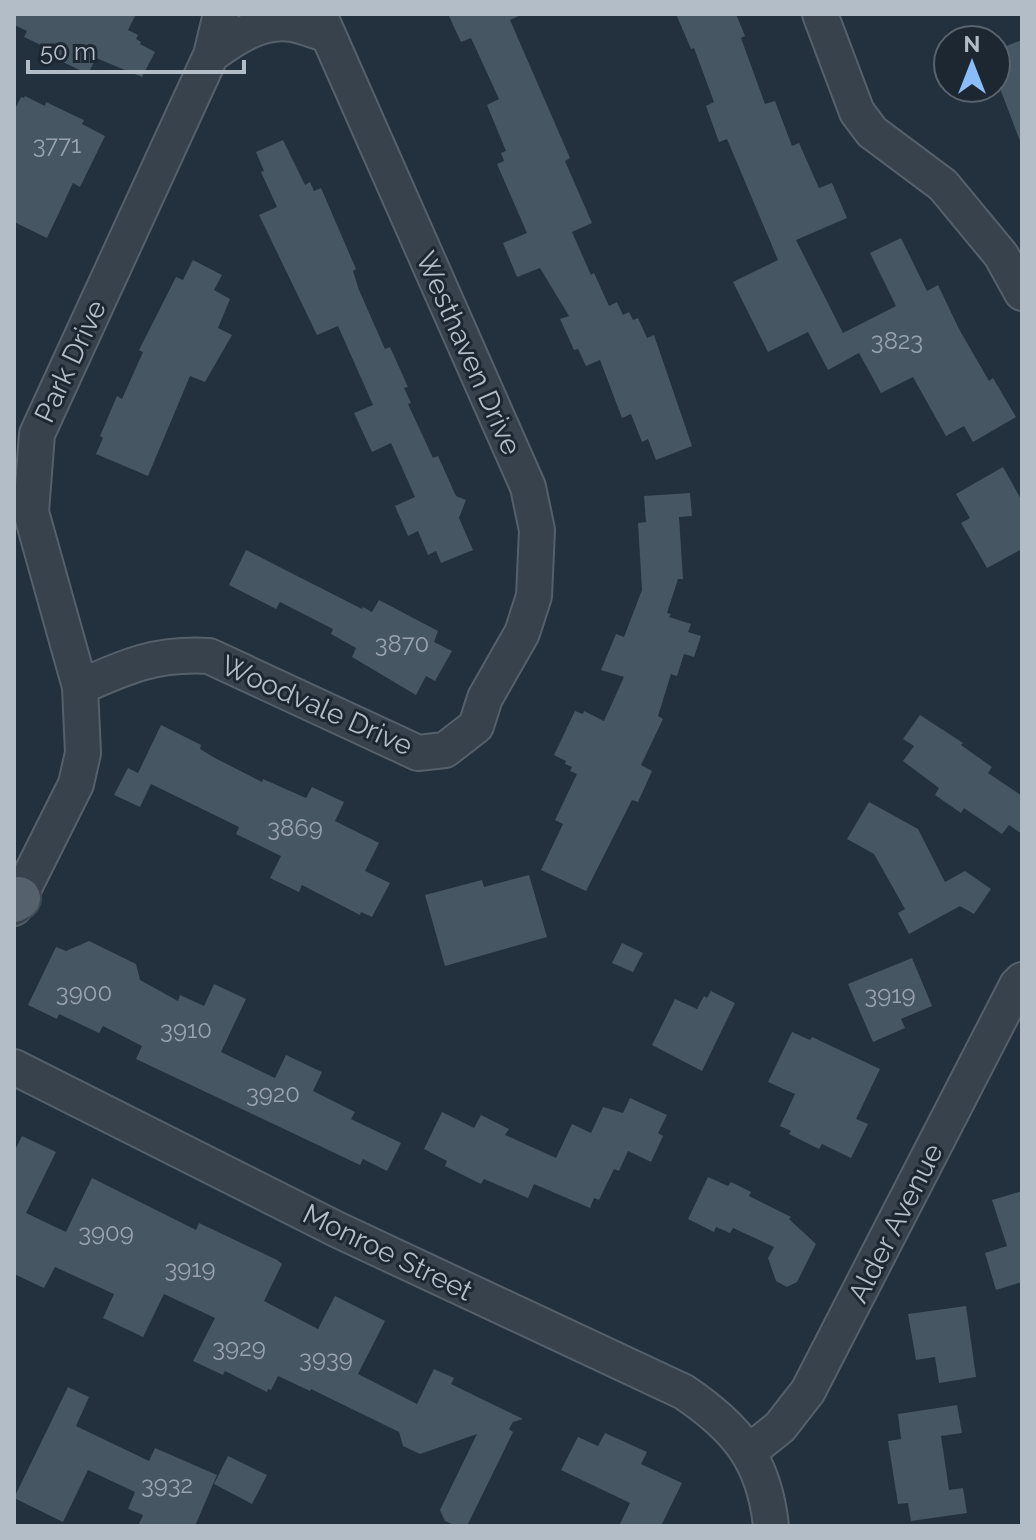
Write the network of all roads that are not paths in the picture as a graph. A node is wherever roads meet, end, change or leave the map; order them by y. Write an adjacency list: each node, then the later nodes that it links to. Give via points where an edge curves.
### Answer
1 (221, 14): 4 (street, Park Drive)
2 (820, 14): 5 (street, via 857,112 872,132 943,185 1001,255)
3 (324, 25): 4 (street, via 266,25); 7 (street, Westhaven Drive, via 528,487 537,530 534,596 522,633)
4 (211, 55): 6 (street, Park Drive, via 37,434 31,512)
5 (1022, 293)
6 (80, 687): 7 (street, Woodvale Drive, via 132,664 178,654 209,656 418,753 445,750 476,726); 8 (street, Park Drive, via 83,753 76,784)
7 (485, 698)
8 (16, 902)
9 (1022, 980): 11 (street, Alder Avenue, via 808,1391 780,1427)
10 (14, 1067): 11 (street, Monroe Street, via 338,1230 684,1392 716,1414)
11 (750, 1451): 12 (street, via 768,1499)
12 (771, 1526)

